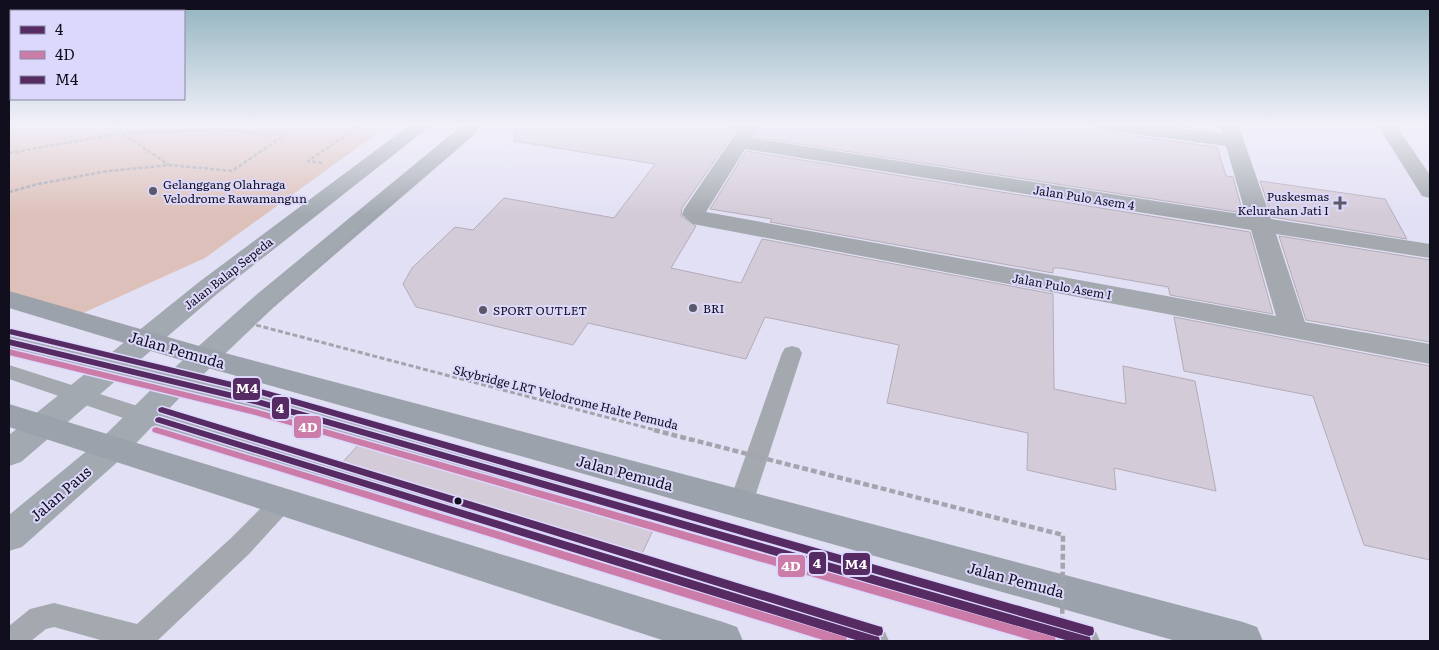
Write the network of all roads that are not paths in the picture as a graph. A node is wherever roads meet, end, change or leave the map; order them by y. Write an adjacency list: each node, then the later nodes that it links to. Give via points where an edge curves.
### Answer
1 (384, 154): 13 (main road, Jalan Balap Sepeda)
2 (441, 154): 17 (main road, via 264,301)
3 (730, 154): 12 (street, Jalan Pulo Asem I, via 695,209 694,215 700,219)
4 (868, 154): 9 (street, Jalan Pulo Asem 4)
5 (1239, 154): 9 (street)
6 (1411, 154): 7 (street)
7 (1422, 168): 8 (street)
8 (1430, 191)
9 (1261, 226): 10 (street, Jalan Pulo Asem 4); 12 (street)
10 (1430, 252)
11 (9, 298): 13 (main road, Jalan Pemuda)
12 (1294, 329): 16 (street, Jalan Pulo Asem I)
13 (143, 340): 17 (main road, Jalan Pemuda); 18 (main road, Jalan Balap Sepeda)
14 (9, 342): 18 (lane)
15 (792, 353): 28 (lane)
16 (1430, 354)
17 (204, 357): 20 (main road); 28 (main road, Jalan Pemuda)
18 (111, 368): 20 (lane); 21 (main road, Jalan Balap Sepeda)
19 (9, 372): 21 (lane)
20 (176, 383): 23 (main road); 33 (lane, via 258,402)
21 (80, 394): 23 (lane); 24 (main road, Jalan Balap Sepeda)
22 (9, 415): 24 (main road)
23 (143, 416): 25 (main road); 32 (lane)
24 (43, 426): 25 (main road); 26 (main road)
25 (111, 449): 27 (main road); 29 (main road, Jalan Paus)
26 (9, 453)
27 (282, 502): 30 (lane, via 240,546 143,636 136,637 54,615 39,618); 31 (main road)
28 (741, 503): 34 (main road, Jalan Pemuda)
29 (9, 536)
30 (11, 641)
31 (723, 641)
32 (875, 641)
33 (1086, 641)
34 (1243, 641)

